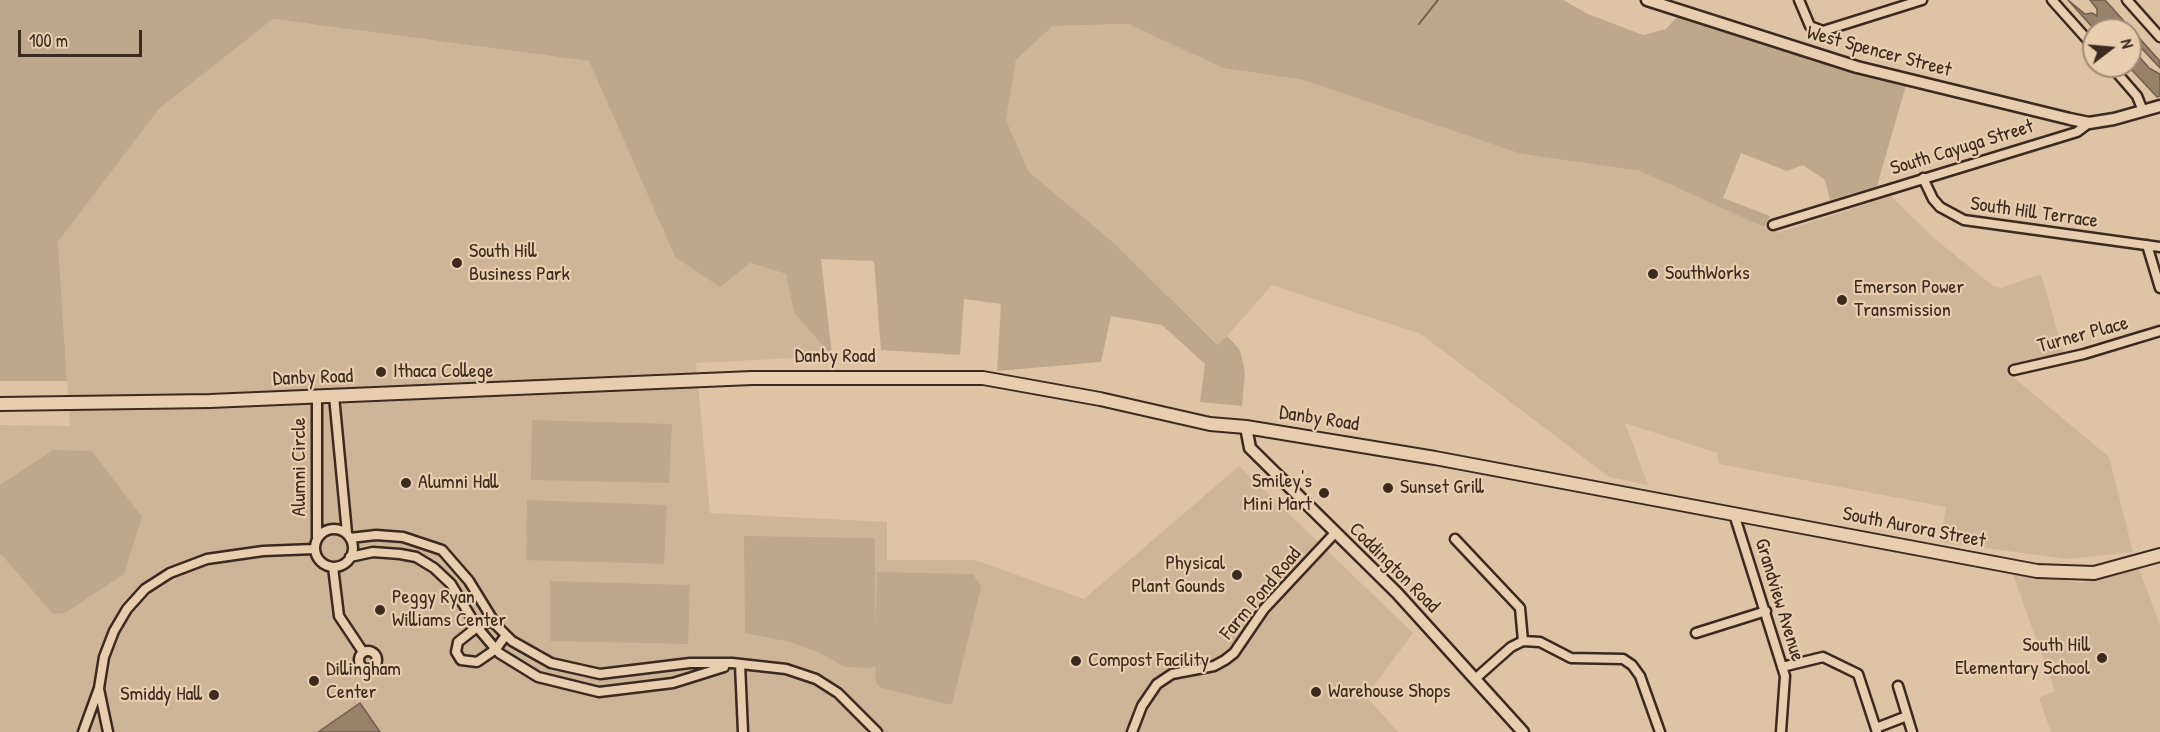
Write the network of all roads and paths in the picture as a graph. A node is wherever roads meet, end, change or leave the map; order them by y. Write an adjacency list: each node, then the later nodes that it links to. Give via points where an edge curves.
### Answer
1 (1647, 0): 6 (street, West Spencer Street)
2 (1799, 0): 3 (street, via 1806,21 1816,30 1828,30)
3 (1922, 0)
4 (2052, 0): 7 (street)
5 (2127, 0): 8 (street)
6 (1660, 3): 12 (street, West Spencer Street, via 1857,67)
7 (2082, 34)
8 (2160, 37)
9 (2121, 78): 11 (street, via 2137,96)
10 (2160, 106): 11 (street, South Cayuga Street)
11 (2143, 111): 12 (street, South Cayuga Street)
12 (2089, 123): 13 (street, South Cayuga Street, via 2077,132)
13 (1923, 178): 14 (street, South Cayuga Street); 15 (street, South Hill Terrace, via 1940,207 1964,220)
14 (1773, 225)
15 (2147, 245): 16 (street, South Hill Terrace); 17 (street)
16 (2160, 247)
17 (2160, 288)
18 (2160, 331): 19 (street, Turner Place)
19 (2014, 370)
20 (334, 396): 21 (main road, Danby Road); 23 (main road, Danby Road, via 752,378 983,378 1210,424); 27 (street, Alumni Circle)
21 (317, 397): 22 (main road, Danby Road); 28 (street, Alumni Circle)
22 (0, 405)
23 (1245, 427): 24 (main road, Danby Road); 26 (street, Coddington Road, via 1250,448)
24 (1660, 500): 25 (main road, South Aurora Street)
25 (1734, 514): 31 (main road, South Aurora Street, via 2037,571 2094,573); 34 (street, Grandview Avenue)
26 (1335, 533): 44 (street, Coddington Road, via 1397,593); 53 (street, Farm Pond Road, via 1264,609 1225,660 1172,674 1156,684)
27 (349, 536): 28 (street, via 331,528); 32 (street, via 353,549); 35 (street, via 403,537 442,550 469,581)
28 (317, 537): 30 (street)
29 (1455, 539): 39 (street, via 1521,608)
30 (314, 549): 33 (street, via 319,560); 46 (street, via 226,555 188,565 156,581 136,598 120,620 108,644)
31 (2160, 555)
32 (350, 557): 33 (street); 36 (street, via 373,552 416,557 451,584)
33 (333, 567): 41 (street, via 339,616)
34 (1766, 611): 37 (street); 43 (street, Grandview Avenue)
35 (494, 620): 36 (street); 38 (street)
36 (477, 627): 40 (street); 40 (street, via 458,642 456,652 461,660 477,662)
37 (1696, 633)
38 (506, 635): 40 (street); 42 (street, via 551,663 600,674 690,663)
39 (1523, 641): 44 (street); 55 (street, via 1540,642 1571,658 1615,657 1628,662 1640,676)
40 (496, 649): 42 (street, via 538,677 599,692 673,683)
41 (363, 652)
42 (740, 664): 51 (street); 52 (street, via 770,666 816,679 852,705)
43 (1782, 667): 48 (street, via 1823,657 1858,674); 56 (street, Grandview Avenue, via 1785,684)
44 (1475, 679): 54 (street, Coddington Road)
45 (1898, 686): 47 (street)
46 (99, 688): 49 (street); 50 (street)
47 (1907, 716): 48 (street); 57 (street)
48 (1877, 730)
49 (82, 732)
50 (108, 732)
51 (743, 732)
52 (877, 732)
53 (1132, 732)
54 (1523, 732)
55 (1660, 732)
56 (1781, 732)
57 (1912, 732)

